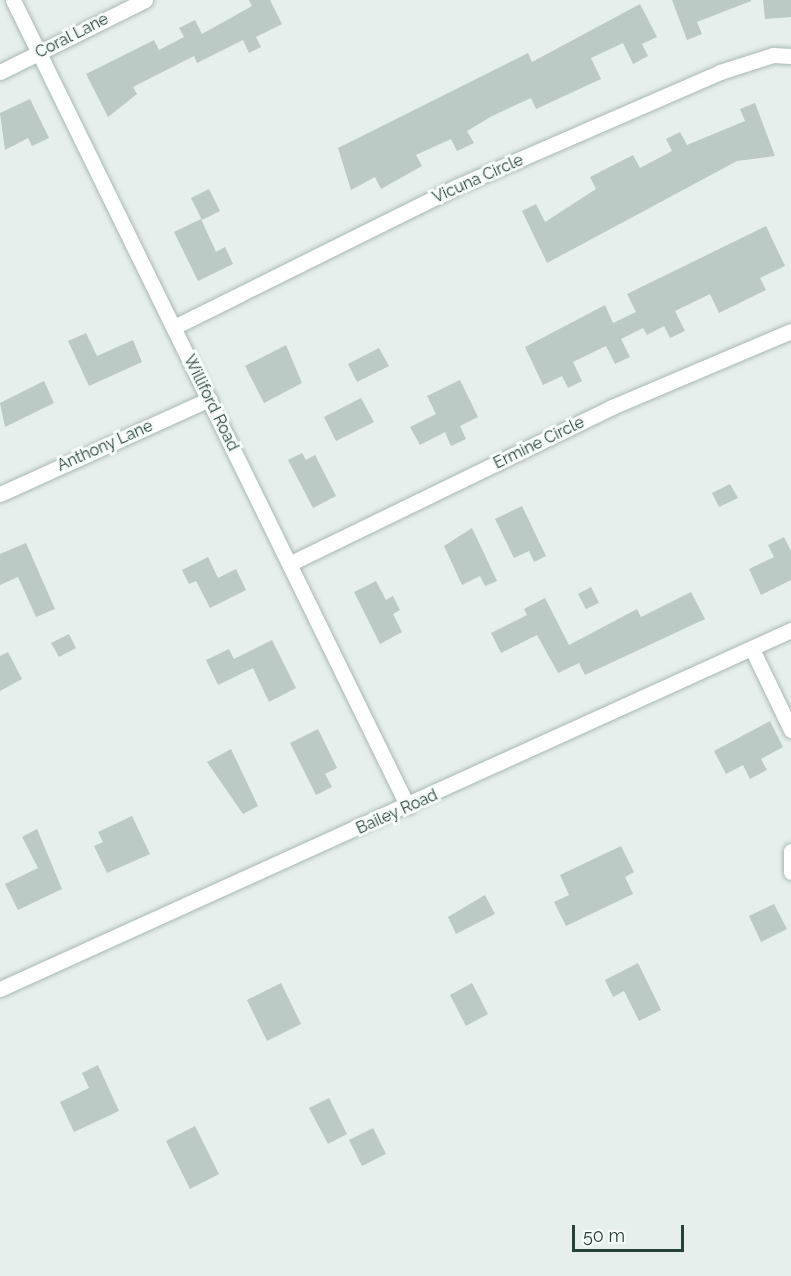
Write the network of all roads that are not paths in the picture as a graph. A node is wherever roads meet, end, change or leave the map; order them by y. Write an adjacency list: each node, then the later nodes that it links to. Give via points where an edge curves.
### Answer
1 (13, 0): 3 (street, Williford Road)
2 (145, 0): 3 (street, Coral Lane)
3 (39, 53): 5 (street, Coral Lane); 6 (street, Williford Road)
4 (791, 56): 6 (street, Vicuna Circle, via 773,55 720,72 456,187)
5 (0, 72)
6 (174, 327): 8 (street, Williford Road)
7 (791, 331): 10 (street, Ermine Circle, via 612,407)
8 (209, 399): 9 (street, Anthony Lane); 10 (street, Williford Road)
9 (0, 494)
10 (291, 563): 14 (street, Williford Road)
11 (790, 635): 12 (street, Bailey Road)
12 (752, 649): 13 (street); 14 (street, Bailey Road)
13 (791, 730)
14 (408, 807): 17 (street, Bailey Road)
15 (791, 851): 16 (street)
16 (791, 873)
17 (0, 989)

